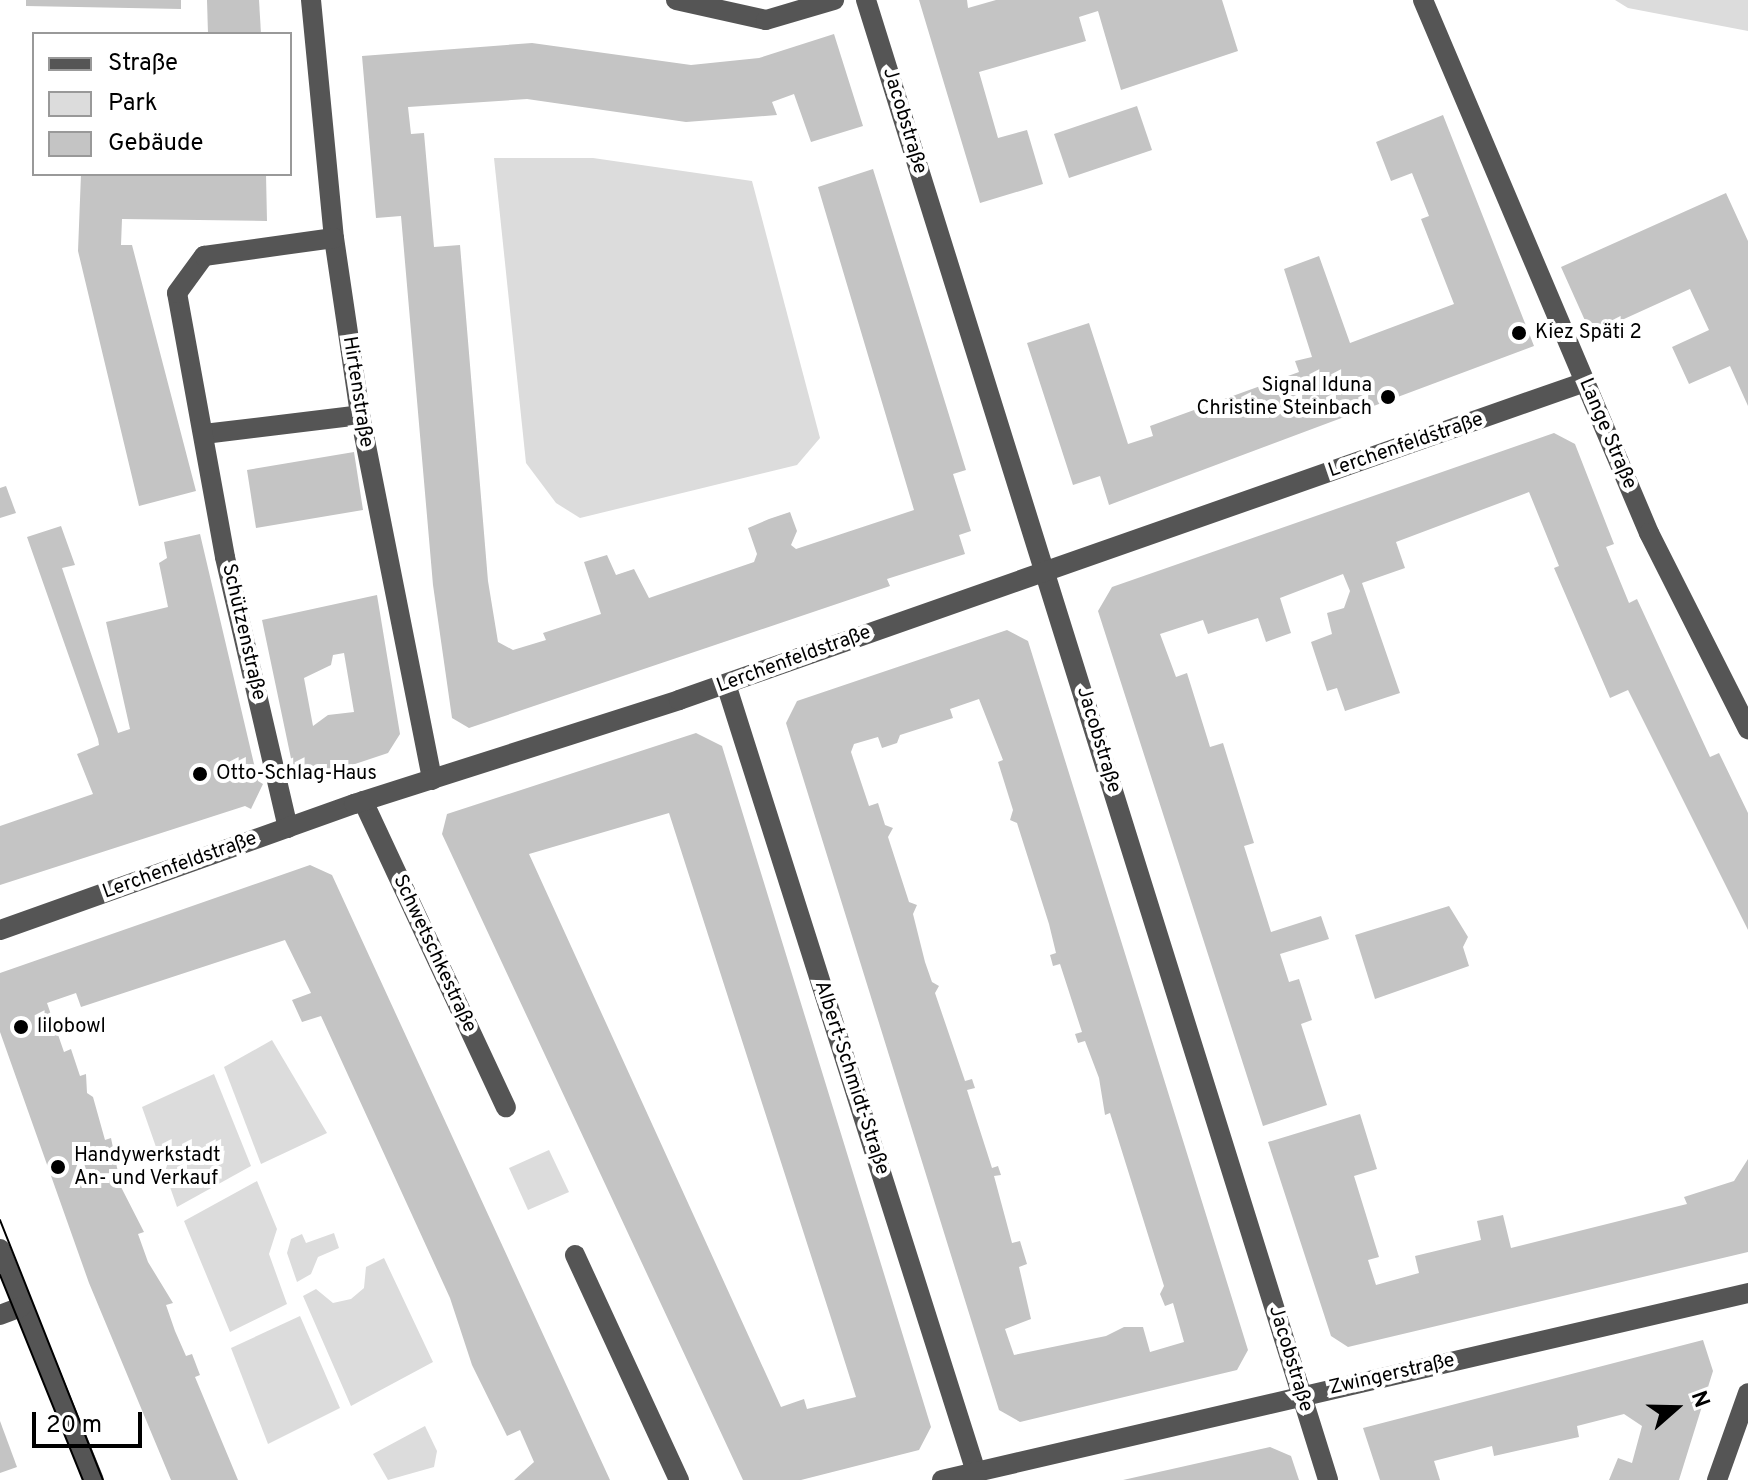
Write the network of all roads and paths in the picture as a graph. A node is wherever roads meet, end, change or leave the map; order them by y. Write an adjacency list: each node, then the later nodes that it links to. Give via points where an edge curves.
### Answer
1 (311, 0): 6 (street, Hirtenstraße)
2 (676, 0): 3 (street, via 766,20)
3 (834, 0)
4 (866, 0): 10 (street, Jacobstraße)
5 (1423, 0): 7 (street, Lange Straße)
6 (334, 238): 8 (street, Hirtenstraße); 9 (street, Schützenstraße, via 204,256 177,293)
7 (1585, 382): 10 (street, Lerchenfeldstraße); 12 (street, Lange Straße, via 1649,533)
8 (360, 415): 9 (street); 13 (street, Hirtenstraße)
9 (204, 434): 15 (street, Schützenstraße, via 225,557)
10 (1046, 572): 11 (street, Lerchenfeldstraße); 24 (street, Jacobstraße)
11 (726, 684): 13 (street, Lerchenfeldstraße); 25 (street, Albert-Schmidt-Straße)
12 (1748, 729)
13 (432, 780): 14 (street, Lerchenfeldstraße)
14 (363, 801): 15 (street, Lerchenfeldstraße); 17 (street, Schwetschkestraße)
15 (288, 828): 16 (street, Lerchenfeldstraße)
16 (0, 930)
17 (506, 1107)
18 (0, 1249): 21 (street)
19 (575, 1255): 27 (street)
20 (1748, 1293): 24 (street, Zwingerstraße)
21 (21, 1307): 22 (street); 26 (street)
22 (0, 1315)
23 (1748, 1393): 30 (street)
24 (1301, 1396): 25 (street, Zwingerstraße); 29 (street, Jacobstraße)
25 (976, 1472): 28 (street, Zwingerstraße)
26 (94, 1480)
27 (679, 1480)
28 (942, 1480)
29 (1328, 1480)
30 (1717, 1480)

